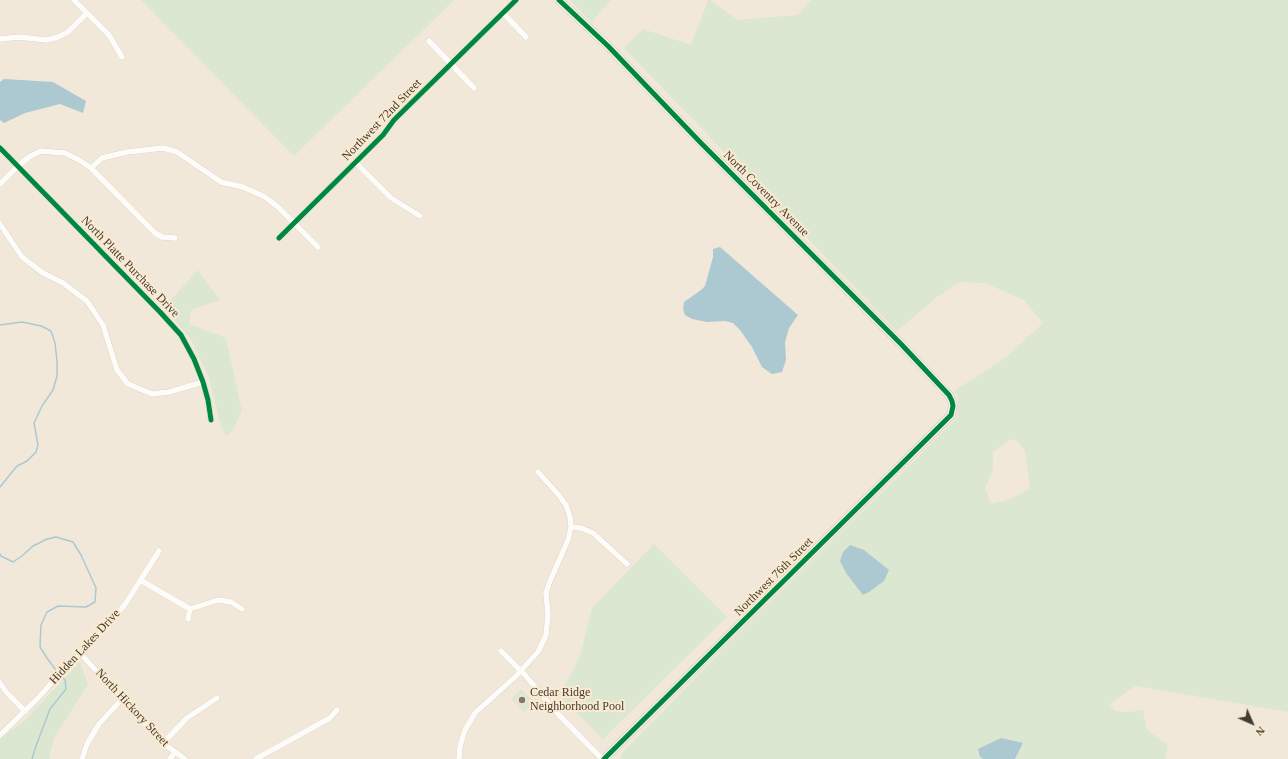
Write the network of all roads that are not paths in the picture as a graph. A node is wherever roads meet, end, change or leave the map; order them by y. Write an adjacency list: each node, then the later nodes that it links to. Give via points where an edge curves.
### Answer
1 (74, 0): 4 (street)
2 (516, 0): 5 (street, Northwest 72nd Street)
3 (559, 0): 24 (street, North Coventry Avenue, via 608,46 901,344 949,395)
4 (87, 13): 7 (street, via 68,32 58,37 47,40 19,37); 9 (street, via 109,35)
5 (503, 13): 6 (street); 10 (street, Northwest 72nd Street)
6 (526, 37)
7 (0, 39)
8 (429, 41): 10 (street)
9 (122, 57)
10 (451, 65): 11 (street); 13 (street, Northwest 72nd Street)
11 (474, 88)
12 (0, 148): 14 (street, North Platte Purchase Drive)
13 (355, 162): 17 (street, via 391,198); 18 (street, Northwest 72nd Street)
14 (18, 166): 15 (street, via 41,151 54,151 65,153); 16 (street); 23 (street, North Platte Purchase Drive, via 170,323 194,359)
15 (91, 168): 18 (street, via 102,158 163,148 177,152 221,182 243,187 265,197); 20 (street, via 155,233 162,237)
16 (0, 184)
17 (420, 216)
18 (294, 223): 21 (street, Northwest 72nd Street); 22 (street)
19 (0, 224): 23 (street, via 22,257 43,274 63,283 88,301 104,325 117,370 128,384 152,394)
20 (175, 238)
21 (279, 238)
22 (318, 247)
23 (204, 382): 25 (street, North Platte Purchase Drive)
24 (953, 406): 50 (street, Northwest 76th Street, via 951,415)
25 (211, 420)
26 (538, 472): 27 (street, via 566,505)
27 (571, 527): 29 (street, via 593,533); 36 (street, via 546,593 546,635 538,652)
28 (159, 551): 30 (street, Hidden Lakes Drive)
29 (627, 564)
30 (140, 580): 31 (street); 35 (street, Hidden Lakes Drive, via 118,613)
31 (190, 609): 32 (street, via 218,600 231,602); 33 (street)
32 (242, 609)
33 (188, 619)
34 (501, 651): 36 (street)
35 (81, 654): 39 (street, North Hickory Street); 41 (street, Hidden Lakes Drive)
36 (520, 671): 49 (street, via 475,713 465,730); 50 (street)
37 (0, 683): 41 (street)
38 (217, 698): 43 (street, via 187,718)
39 (122, 699): 43 (street, North Hickory Street); 45 (street, via 98,724)
40 (337, 710): 48 (street, via 330,718)
41 (25, 711): 42 (street, Hidden Lakes Drive)
42 (0, 735)
43 (163, 742): 44 (street, North Hickory Street)
44 (175, 752): 46 (street); 47 (street, North Hickory Street)
45 (82, 759)
46 (170, 759)
47 (185, 759)
48 (256, 759)
49 (459, 759)
50 (603, 759)

